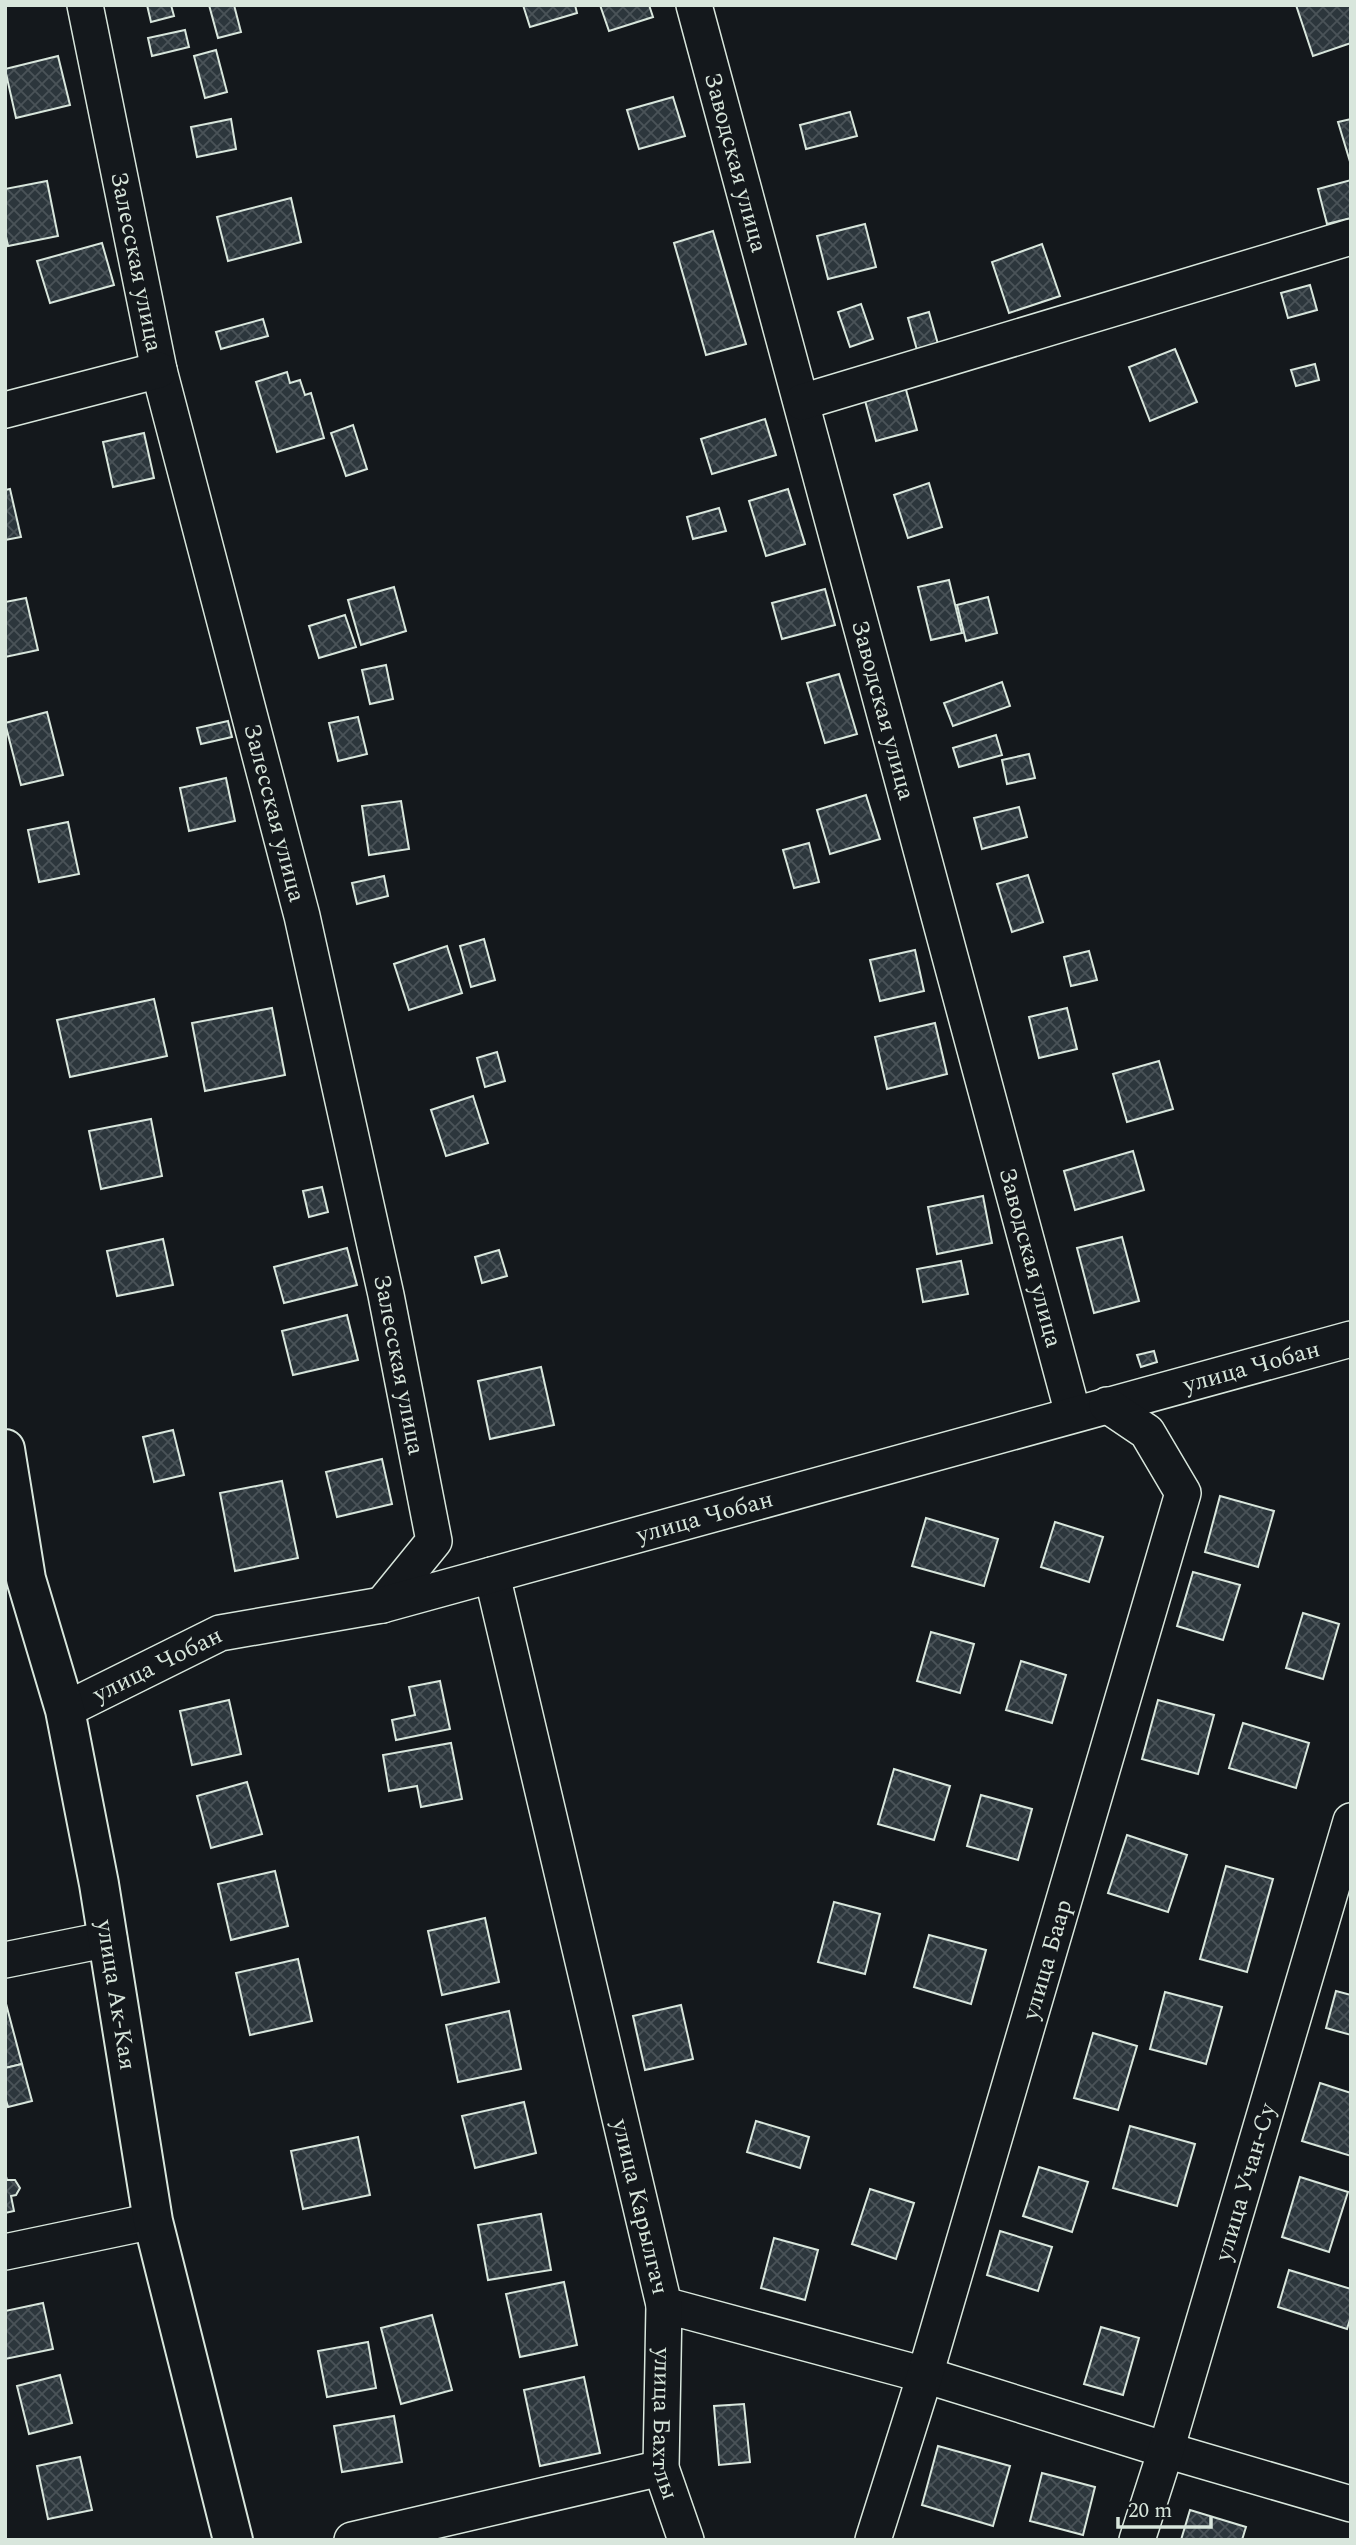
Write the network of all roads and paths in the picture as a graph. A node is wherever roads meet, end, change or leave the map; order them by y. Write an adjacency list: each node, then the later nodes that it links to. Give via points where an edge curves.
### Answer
1 (85, 5): 4 (street, Залесская улица)
2 (694, 5): 5 (street, Заводская улица)
3 (1351, 237): 5 (street)
4 (159, 370): 6 (street); 13 (street, Залесская улица, via 302,916 386,1296 434,1541)
5 (802, 402): 9 (street, Заводская улица)
6 (5, 410)
7 (1351, 1339): 8 (street, улица Чобан)
8 (1107, 1405): 9 (street, улица Чобан); 21 (street, улица Баар, via 1147,1432 1183,1493)
9 (1073, 1414): 11 (street, улица Чобан)
10 (5, 1449): 12 (main road, улица Ак-Кая)
11 (492, 1575): 13 (street, улица Чобан); 20 (street, улица Карылгач)
12 (15, 1581): 14 (main road, улица Ак-Кая)
13 (382, 1605): 14 (street, улица Чобан, via 220,1633)
14 (65, 1710): 16 (main road, улица Ак-Кая)
15 (1351, 1821): 22 (street, улица Учан-Су)
16 (109, 1938): 17 (street); 18 (main road, улица Ак-Кая)
17 (5, 1960)
18 (153, 2221): 19 (street); 25 (main road, улица Ак-Кая)
19 (5, 2252)
20 (664, 2305): 21 (street, улица Карылгач); 23 (street, улица Бахтлы)
21 (925, 2375): 22 (street, улица Карылгач); 28 (street, улица Баар)
22 (1166, 2450): 24 (street, улица Карылгач); 29 (street, улица Учан-Су)
23 (661, 2468): 26 (street); 27 (street, улица Бахтлы)
24 (1351, 2504)
25 (229, 2537)
26 (352, 2540)
27 (686, 2540)
28 (873, 2540)
29 (1137, 2540)

